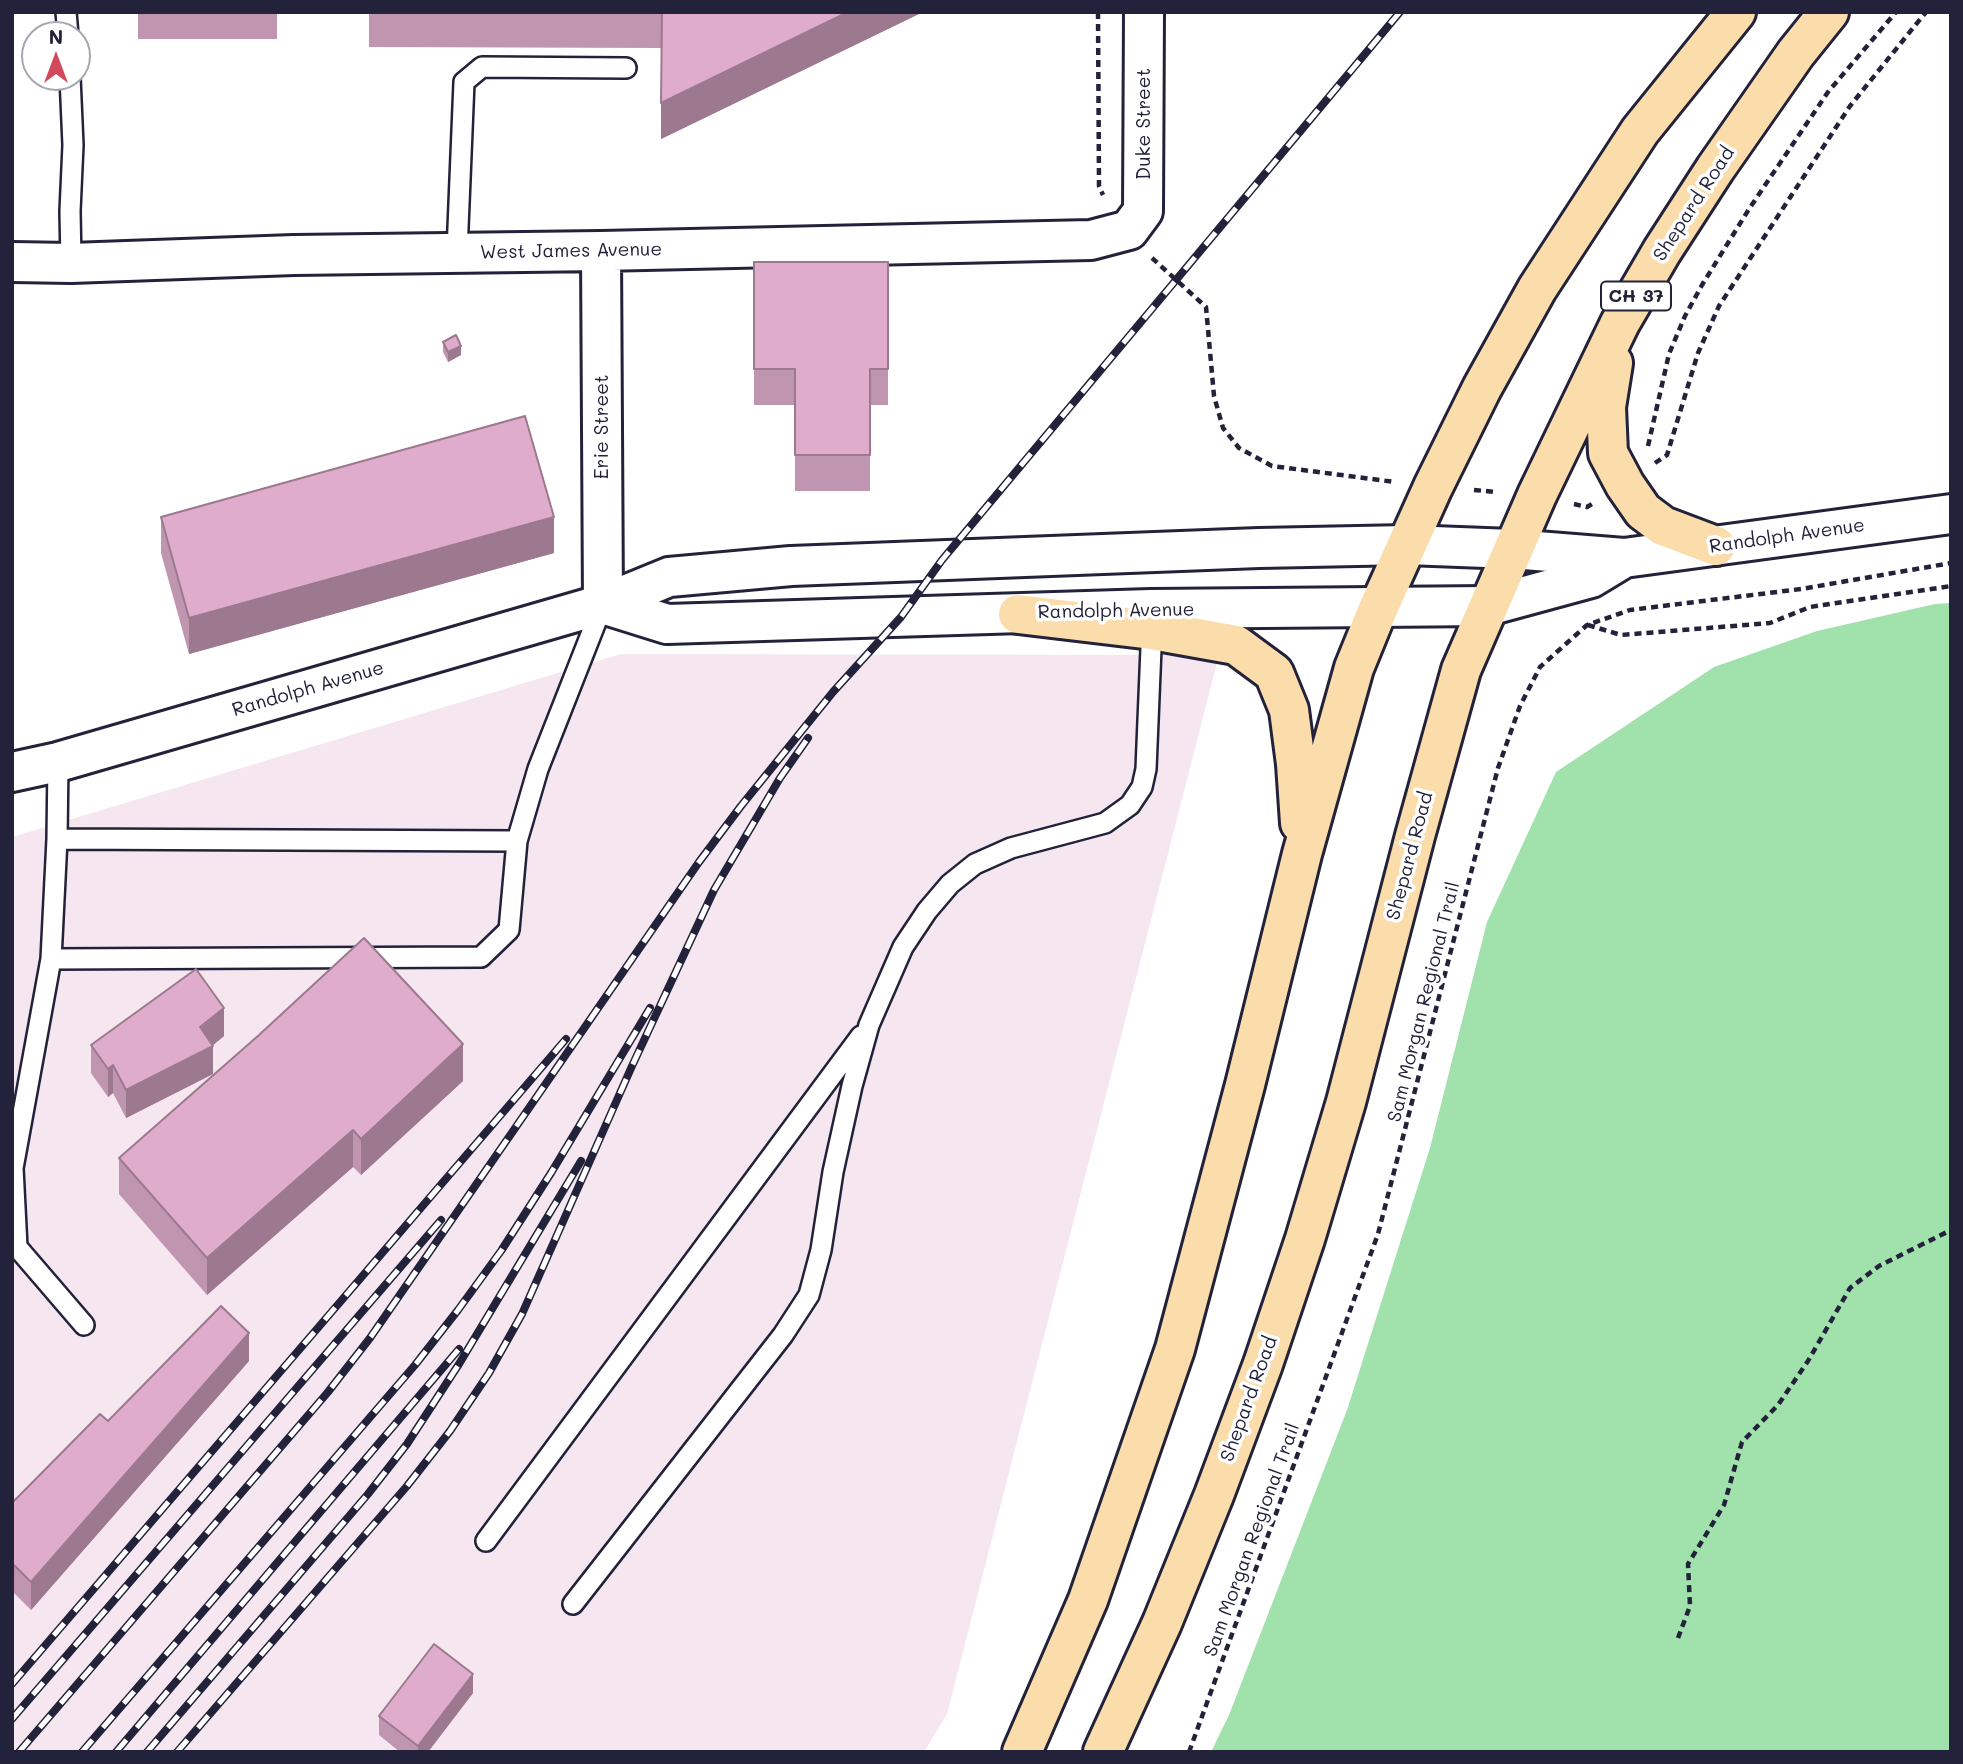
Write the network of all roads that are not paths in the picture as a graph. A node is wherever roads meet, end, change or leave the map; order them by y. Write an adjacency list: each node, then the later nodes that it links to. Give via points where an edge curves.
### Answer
1 (1144, 12): 6 (street, Duke Street, via 1143,211)
2 (1736, 12): 13 (highway, via 1640,131 1538,289 1482,388)
3 (1829, 12): 11 (highway, Shepard Road / CH 37, via 1715,169)
4 (626, 68): 8 (lane, via 482,67 464,82)
5 (71, 91): 10 (lane)
6 (1118, 218): 7 (street, West James Avenue, via 1091,240)
7 (601, 251): 8 (street, West James Avenue); 17 (street, Erie Street)
8 (457, 252): 10 (street, West James Avenue)
9 (12, 262): 10 (street, West James Avenue)
10 (71, 263)
11 (1620, 323): 14 (highway, via 1606,407 1608,453 1643,511 1663,526); 15 (highway, Shepard Road / CH 37)
12 (1951, 514): 14 (street, Randolph Avenue)
13 (1407, 545): 15 (street, Randolph Avenue); 17 (street, Randolph Avenue, via 791,566 669,576); 19 (highway)
14 (1716, 546): 16 (street, Randolph Avenue)
15 (1513, 550): 16 (street, Randolph Avenue); 18 (highway, Shepard Road / CH 37)
16 (1624, 558): 18 (street, Randolph Avenue, via 1591,578)
17 (603, 604): 20 (street, Randolph Avenue, via 667,624); 22 (street, Randolph Avenue); 25 (lane, via 538,769)
18 (1488, 606): 19 (street, Randolph Avenue); 33 (highway, Shepard Road, via 1461,670 1305,1239 1214,1495)
19 (1378, 609): 21 (street, Randolph Avenue); 26 (highway, via 1354,668)
20 (1018, 614): 21 (highway)
21 (1152, 620): 26 (highway, via 1236,645 1274,673 1289,710); 28 (lane, via 1146,769 1142,787 1130,805 1105,824 1011,848 958,877 903,947)
22 (58, 762): 23 (street, Randolph Avenue); 24 (lane)
23 (12, 772)
24 (57, 839): 25 (lane); 27 (lane)
25 (517, 841): 27 (lane, via 509,930 481,957)
26 (1302, 854): 32 (highway, via 1175,1349 1088,1600)
27 (51, 959): 29 (lane, via 13,1168 17,1247)
28 (869, 1025): 30 (lane); 31 (lane, via 809,1295 783,1335)
29 (84, 1325)
30 (486, 1541)
31 (573, 1604)
32 (1022, 1752)
33 (1103, 1752)

